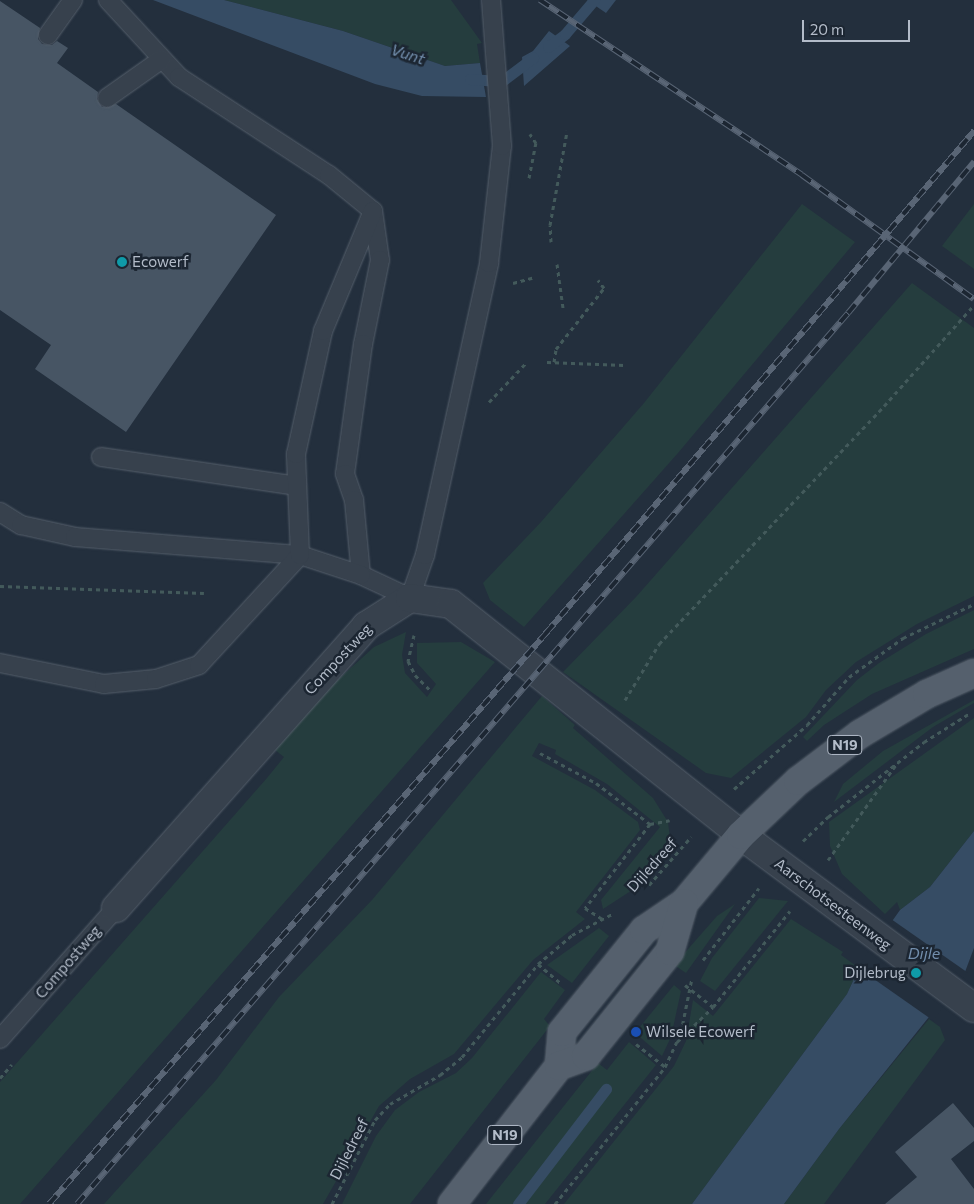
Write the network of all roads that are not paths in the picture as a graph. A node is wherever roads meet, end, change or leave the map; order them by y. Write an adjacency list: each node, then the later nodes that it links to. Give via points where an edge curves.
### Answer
1 (73, 0): 4 (lane)
2 (108, 0): 5 (lane)
3 (491, 0): 13 (lane, via 502,146 489,263 437,502)
4 (48, 35)
5 (162, 59): 6 (lane); 7 (lane, via 179,77 328,175)
6 (107, 98)
7 (373, 211): 9 (lane, via 323,331 296,454); 12 (lane, via 380,260 362,344 346,474 354,500)
8 (101, 457): 9 (lane)
9 (297, 486): 11 (lane)
10 (0, 512): 11 (lane, via 21,525 75,537)
11 (300, 555): 12 (lane); 14 (lane, via 199,665 156,679 104,684)
12 (361, 575): 13 (lane)
13 (410, 598): 16 (street, via 452,604); 17 (street, Compostweg, via 366,626)
14 (0, 663)
15 (974, 672): 16 (main road, N19, via 928,694 860,734 798,781)
16 (741, 835): 18 (street, Aarschotsesteenweg); 20 (main road, N19, via 684,903 644,930 562,1032 559,1066)
17 (116, 908): 19 (lane, Compostweg)
18 (967, 1002)
19 (0, 1039)
20 (452, 1204)

